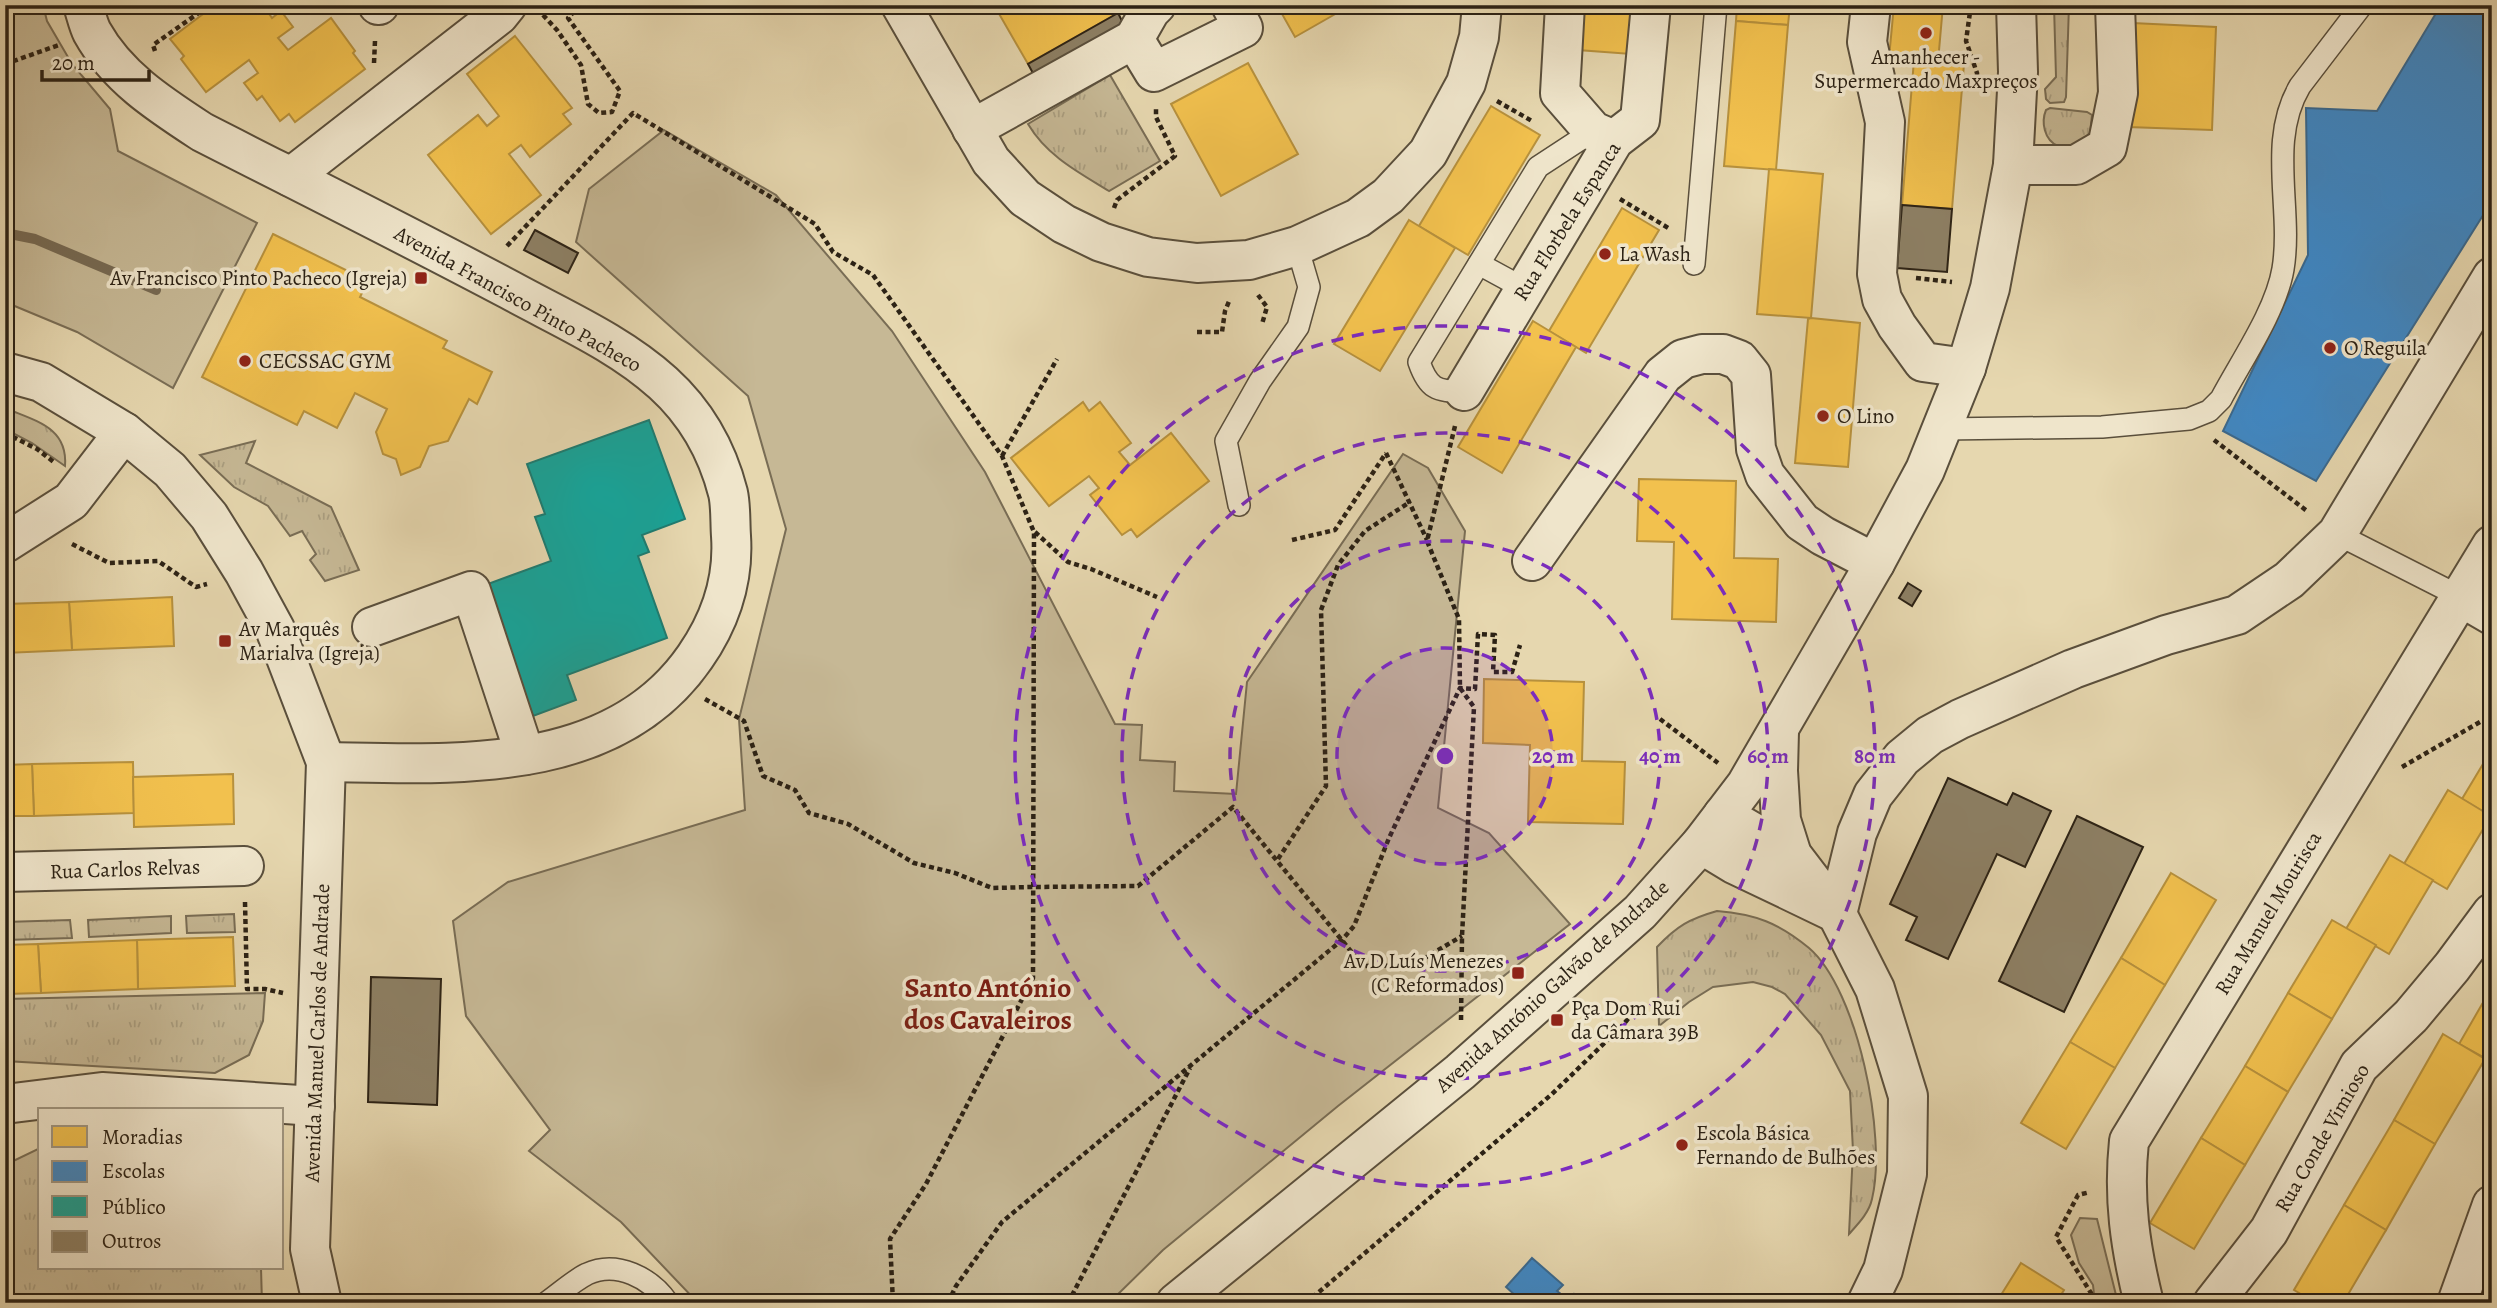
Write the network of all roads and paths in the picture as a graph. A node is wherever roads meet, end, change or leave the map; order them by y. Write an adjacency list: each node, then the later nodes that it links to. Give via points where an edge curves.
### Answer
1 (197, 5): 22 (path, via 200,12 153,45)
2 (901, 5): 23 (street)
3 (1156, 5): 17 (street)
4 (1231, 5): 19 (street, via 1243,28)
5 (1482, 5): 21 (street)
6 (1565, 5): 24 (street, via 1560,93)
7 (1651, 5): 24 (street, Rua Florbela Espanca, via 1640,120)
8 (1716, 5): 30 (lane)
9 (1871, 5): 40 (street, via 1867,43 1885,122 1877,274 1881,299 1923,362)
10 (1971, 5): 20 (path, via 1966,41)
11 (2016, 5): 25 (street, Avenida António Galvão de Andrade)
12 (2115, 5): 25 (street, via 2118,93 2107,147 2076,165)
13 (2362, 5): 43 (lane, via 2291,100 2282,168 2283,271 2273,303 2221,399 2209,411)
14 (579, 6): 15 (path, via 568,18 620,90 612,112 599,113 588,104 581,65 557,30)
15 (522, 7): 26 (street, via 499,15)
16 (87, 18): 18 (path, via 66,43); 22 (street, Avenida Francisco Pinto Pacheco, via 129,80)
17 (1134, 39): 19 (street); 23 (street)
18 (5, 64)
19 (1154, 72): 28 (path, via 1156,117 1175,156 1117,200)
20 (1977, 82)
21 (1466, 83): 24 (path); 29 (street, via 1428,153 1388,196 1358,218)
22 (164, 107): 26 (street, Avenida Francisco Pinto Pacheco, via 202,132)
23 (972, 129): 28 (street, via 991,161 1026,198)
24 (1593, 138): 27 (street, Rua Florbela Espanca); 31 (lane, via 1538,167)
25 (2013, 165): 40 (street, Avenida António Galvão de Andrade, via 1990,288)
26 (291, 177): 32 (street, Avenida Francisco Pinto Pacheco)
27 (1590, 181): 30 (path); 34 (street, Rua Florbela Espanca)
28 (1101, 242): 29 (street, via 1148,257 1197,263 1250,260)
29 (1297, 246): 50 (lane, via 1309,287 1298,327 1226,441)
30 (1695, 254)
31 (1479, 264): 34 (lane); 42 (lane, via 1419,362 1426,380 1444,392)
32 (480, 274): 47 (path, via 633,113 815,225 833,252 873,275); 64 (street, Avenida Francisco Pinto Pacheco, via 626,354 690,411 715,453 729,495 732,549 726,599 705,643)
33 (2492, 277): 53 (street)
34 (1525, 289): 42 (street, Rua Florbela Espanca)
35 (1240, 292): 38 (path, via 1228,300 1222,332)
36 (1249, 293): 37 (path, via 1259,295 1267,307)
37 (1259, 328)
38 (1197, 332)
39 (1057, 359): 47 (path)
40 (1966, 368): 44 (street, Avenida António Galvão de Andrade)
41 (5, 372): 45 (street, via 41,382)
42 (1464, 391): 55 (path)
43 (2189, 419): 44 (lane, via 2102,427); 53 (path)
44 (1943, 429): 58 (street, Avenida António Galvão de Andrade)
45 (124, 432): 48 (street); 59 (street, via 170,470 209,516)
46 (5, 433): 48 (path)
47 (1002, 456): 51 (path)
48 (85, 483): 52 (street, via 71,501)
49 (1410, 502): 54 (path, via 1386,453 1335,530); 55 (path); 75 (path, via 1365,531 1338,565 1325,599 1321,610 1326,786)
50 (1238, 505)
51 (1034, 532): 60 (path, via 1068,562); 78 (path)
52 (20, 534): 59 (path, via 108,563 158,561 196,587)
53 (2337, 534): 61 (lane); 80 (street, via 2289,580 2237,615 2073,668 1930,735 1902,758 1873,795 1857,832)
54 (1292, 540)
55 (1427, 541): 65 (path, via 1459,619)
56 (2492, 545): 61 (street, Rua Manuel Mourisca)
57 (1532, 561): 58 (street, via 1663,374 1683,359 1723,354 1739,360 1751,375 1756,449 1765,475 1802,522)
58 (1875, 563): 68 (street, Avenida António Galvão de Andrade)
59 (244, 572): 70 (street, via 275,629)
60 (1157, 597)
61 (2476, 606): 71 (street, Rua Manuel Mourisca)
62 (372, 627): 69 (street, via 471,591)
63 (1520, 645): 65 (path, via 1512,672 1493,671 1495,635 1478,634 1475,689)
64 (678, 681): 69 (street, Avenida Francisco Pinto Pacheco, via 640,714 598,737); 78 (path, via 744,721 763,776 795,790 809,813 848,824 914,863 992,888)
65 (1460, 688): 81 (path, via 1474,707); 82 (path, via 1389,838 1354,926)
66 (2492, 715): 71 (path, via 2391,773)
67 (1660, 719): 72 (path)
68 (1779, 729): 72 (street, Avenida António Galvão de Andrade); 74 (street, via 1781,820)
69 (525, 755): 70 (street, Avenida Francisco Pinto Pacheco)
70 (326, 762): 88 (street, Avenida Manuel Carlos de Andrade)
71 (2353, 774): 101 (street, Rua Manuel Mourisca, via 2129,1141 2127,1211)
72 (1746, 785): 73 (street, Avenida António Galvão de Andrade)
73 (1712, 830): 74 (street); 80 (street, via 1734,864); 86 (street, Avenida António Galvão de Andrade, via 1640,912)
74 (1792, 855): 80 (street)
75 (1278, 860): 78 (path, via 1233,807 1138,886); 82 (path)
76 (244, 866): 77 (street, Rua Carlos Relvas); 83 (path, via 247,989)
77 (5, 872)
78 (1032, 887): 94 (path, via 1033,978 926,1184 890,1239)
79 (2492, 913): 102 (street, Rua Conde Vimioso, via 2411,1016 2359,1066 2269,1231)
80 (1837, 914): 99 (street, via 1875,989 1908,1096 1907,1174 1883,1270)
81 (1462, 936): 82 (path, via 1413,965 1363,967); 86 (path)
82 (1342, 940): 85 (path)
83 (265, 989)
84 (1641, 1003): 98 (path, via 1552,1094)
85 (1192, 1064): 95 (path, via 1002,1222); 96 (path)
86 (1460, 1072): 97 (street, Avenida António Galvão de Andrade)
87 (5, 1104): 88 (street, via 102,1092)
88 (315, 1106): 91 (street, Avenida Manuel Carlos de Andrade, via 310,1249)
89 (2098, 1190): 100 (path, via 2078,1195 2056,1237 2091,1293)
90 (2492, 1205): 103 (street)
91 (322, 1303)
92 (547, 1303): 93 (lane, via 588,1273 614,1269 635,1274 659,1290)
93 (668, 1303)
94 (894, 1303)
95 (948, 1303)
96 (1068, 1303)
97 (1177, 1303)
98 (1306, 1303)
99 (1867, 1303)
100 (2090, 1303)
101 (2144, 1303)
102 (2213, 1303)
103 (2456, 1303)

